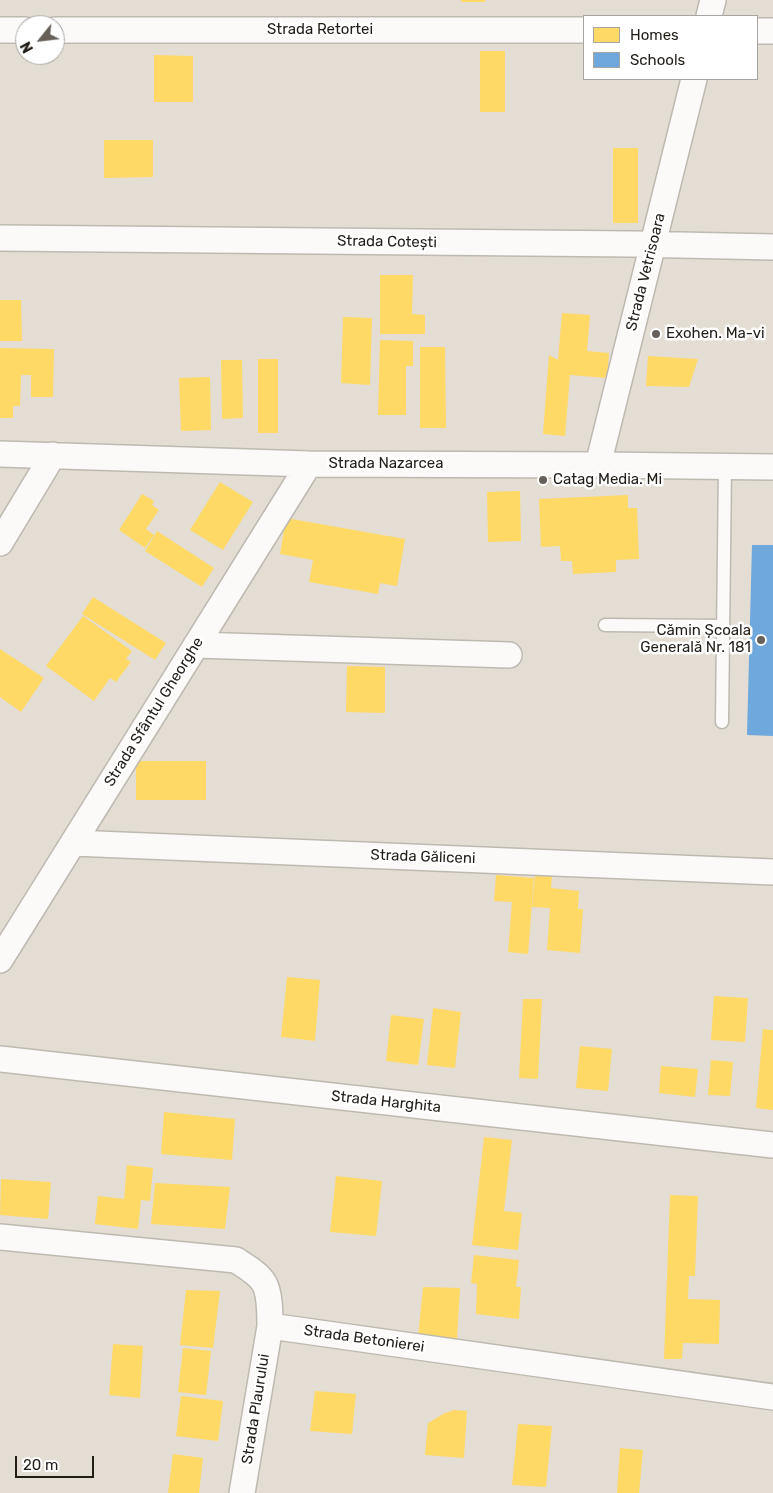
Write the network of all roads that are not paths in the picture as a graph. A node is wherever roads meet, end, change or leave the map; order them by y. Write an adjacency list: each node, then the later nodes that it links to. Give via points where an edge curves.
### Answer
1 (713, 0): 2 (street)
2 (709, 15)
3 (0, 30): 4 (street)
4 (15, 30)
5 (65, 30): 6 (street, Strada Retortei)
6 (583, 30)
7 (758, 31): 8 (street)
8 (773, 31)
9 (694, 80): 11 (street, Strada Vetrisoara)
10 (0, 238): 11 (street, Strada Cotești)
11 (653, 244): 12 (street, Strada Cotești); 16 (street, Strada Vetrisoara)
12 (773, 247)
13 (0, 454): 14 (street, Strada Nazarcea)
14 (53, 455): 15 (street, Strada Nazarcea); 19 (street)
15 (309, 464): 16 (street, Strada Nazarcea); 22 (street, Strada Sfântul Gheorghe)
16 (598, 465): 17 (street, Strada Nazarcea)
17 (725, 466): 18 (street, Strada Nazarcea); 21 (lane)
18 (773, 467)
19 (0, 543)
20 (605, 625): 21 (lane)
21 (723, 626): 24 (lane)
22 (196, 645): 23 (street); 25 (street, Strada Sfântul Gheorghe)
23 (509, 656)
24 (722, 722)
25 (73, 843): 26 (street, Strada Găliceni); 27 (street, Strada Sfântul Gheorghe)
26 (773, 872)
27 (0, 960)
28 (0, 1059): 29 (street, Strada Harghita)
29 (773, 1146)
30 (0, 1237): 31 (street, via 236,1260 264,1283 270,1306)
31 (270, 1326): 32 (street, Strada Betonierei); 33 (street, Strada Plaurului)
32 (773, 1397)
33 (242, 1493)

